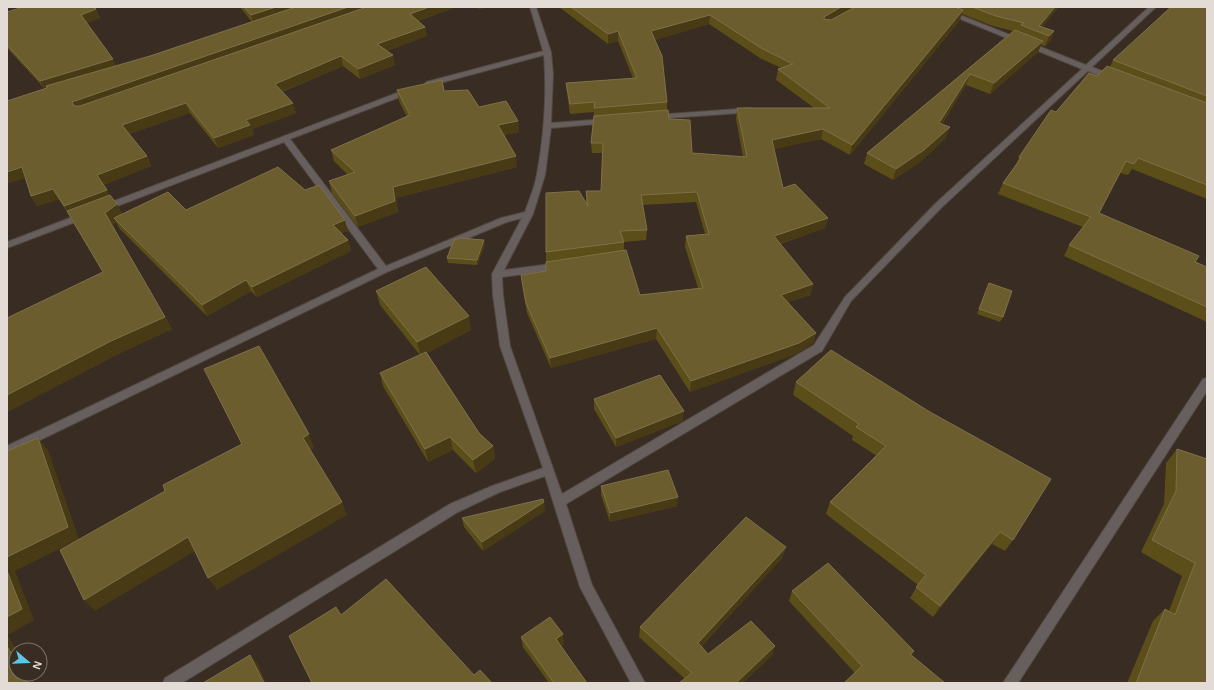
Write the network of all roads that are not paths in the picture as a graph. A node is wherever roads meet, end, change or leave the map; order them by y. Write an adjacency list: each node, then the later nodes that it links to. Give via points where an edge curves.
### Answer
1 (533, 7): 4 (street)
2 (934, 7): 5 (street)
3 (1153, 7): 5 (street)
4 (547, 52): 10 (street); 11 (street, via 396,94)
5 (1087, 68): 6 (street); 20 (street, via 938,206 869,277 848,299 818,348)
6 (1122, 82)
7 (761, 109): 8 (street)
8 (650, 118)
9 (618, 120): 10 (street)
10 (547, 126): 12 (street, via 541,175)
11 (285, 138): 13 (street); 15 (street)
12 (529, 214): 15 (street, via 504,220); 16 (street)
13 (7, 245)
14 (567, 265): 16 (street)
15 (384, 270): 18 (street)
16 (497, 274): 19 (street, via 505,346)
17 (1207, 382): 23 (street)
18 (7, 451)
19 (549, 470): 20 (street); 21 (street, via 496,489 454,508)
20 (558, 502): 22 (street, via 586,587)
21 (170, 683)
22 (638, 683)
23 (1010, 683)

